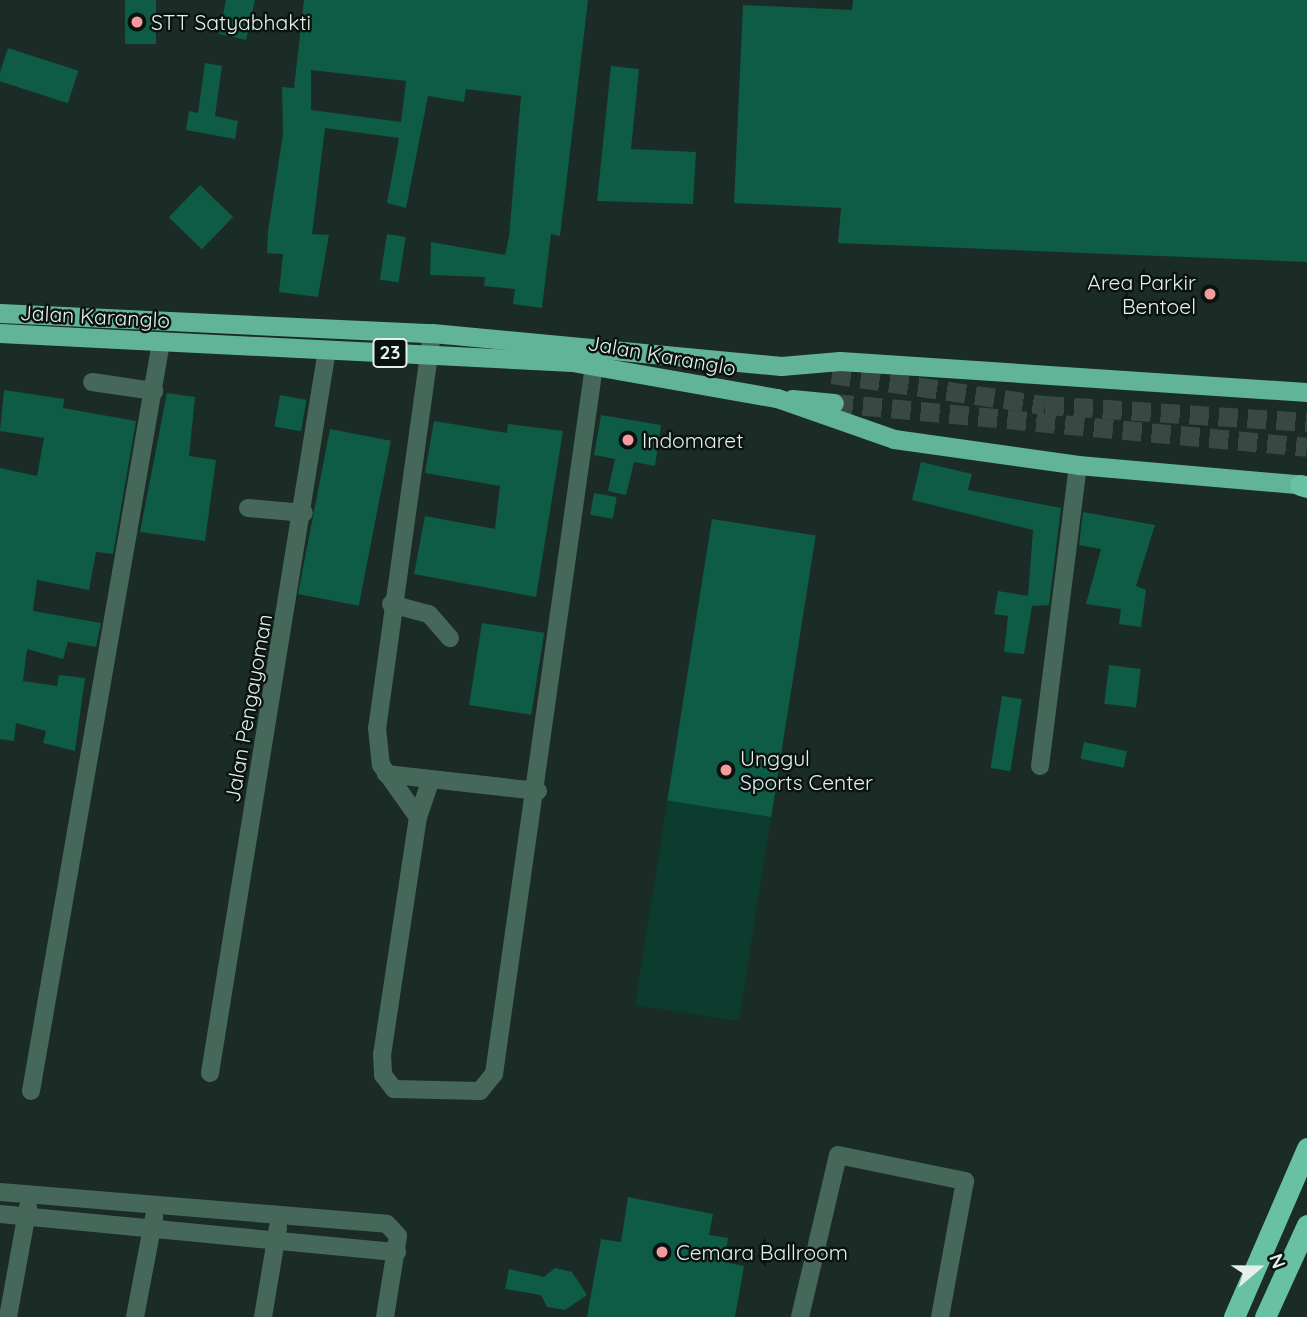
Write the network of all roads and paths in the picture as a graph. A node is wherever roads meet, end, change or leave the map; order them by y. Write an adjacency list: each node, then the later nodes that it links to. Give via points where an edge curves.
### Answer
1 (0, 313): 3 (highway, Jalan Karanglo / 23)
2 (0, 333): 4 (highway, Jalan Karanglo / 23)
3 (432, 334): 6 (street); 8 (highway, Jalan Karanglo / 23)
4 (161, 342): 5 (highway, Jalan Karanglo / 23); 11 (street)
5 (327, 350): 6 (highway, Jalan Karanglo / 23); 18 (street, Jalan Pengayoman)
6 (431, 355): 7 (highway, Jalan Karanglo / 23); 19 (street, via 418,470)
7 (594, 366): 13 (highway, Jalan Karanglo / 23); 24 (street)
8 (780, 366): 9 (highway, 23); 12 (highway, Jalan Karanglo, via 840,361)
9 (832, 374)
10 (92, 382): 11 (street)
11 (154, 391): 27 (street)
12 (1307, 392)
13 (777, 398): 14 (highway, 23); 15 (highway, Jalan Karanglo / 23, via 894,439)
14 (834, 403)
15 (1078, 465): 16 (highway, Jalan Karanglo); 21 (street)
16 (1305, 486)
17 (248, 508): 18 (street)
18 (304, 513): 26 (street, Jalan Pengayoman)
19 (391, 604): 20 (street, via 429,614); 22 (street, via 376,746)
20 (450, 638)
21 (1040, 766)
22 (386, 774): 23 (street); 25 (street)
23 (431, 780): 24 (street); 25 (street)
24 (538, 790): 25 (street, via 496,1062 492,1081 480,1091 394,1089 383,1076)
25 (418, 817)
26 (211, 1073)
27 (31, 1091)
28 (1307, 1149): 45 (highway)
29 (0, 1192): 30 (street)
30 (31, 1194): 31 (street); 34 (street)
31 (157, 1204): 32 (street); 36 (street)
32 (280, 1213): 37 (street); 38 (street, via 387,1224 397,1232)
33 (0, 1214): 34 (street)
34 (26, 1217): 36 (street); 39 (street)
35 (1307, 1224): 46 (highway)
36 (152, 1228): 37 (street); 40 (street)
37 (277, 1237): 38 (street); 41 (street)
38 (397, 1252): 42 (street)
39 (8, 1317)
40 (135, 1317)
41 (262, 1317)
42 (385, 1317)
43 (800, 1317): 44 (street, via 838,1155 965,1181)
44 (940, 1317)
45 (1234, 1317)
46 (1265, 1317)

